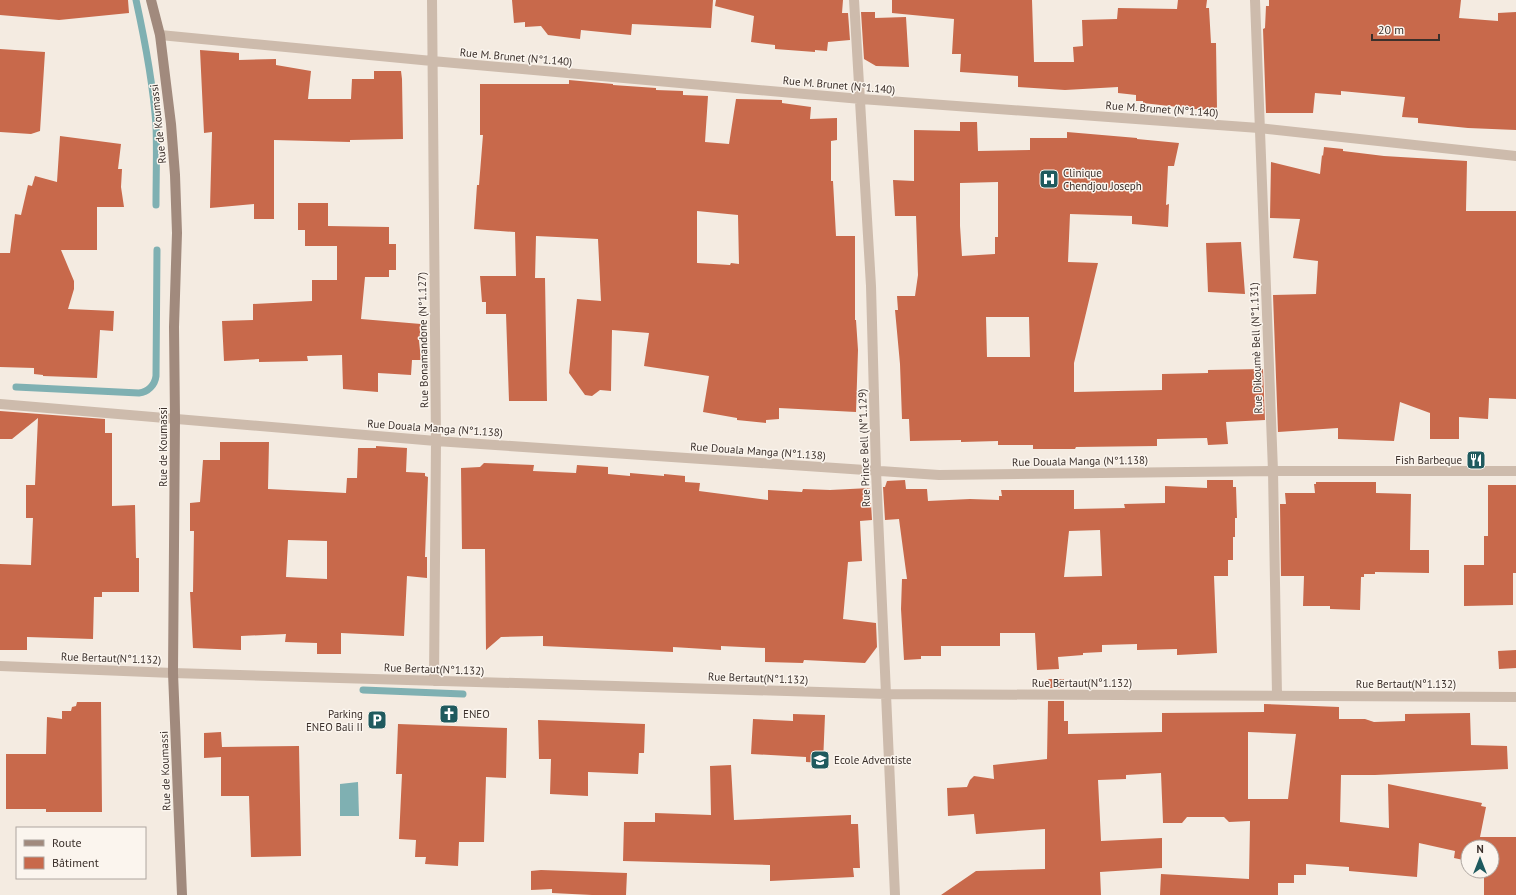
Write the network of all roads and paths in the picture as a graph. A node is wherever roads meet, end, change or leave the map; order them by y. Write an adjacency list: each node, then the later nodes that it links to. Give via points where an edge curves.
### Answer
1 (151, 0): 5 (main road, Rue de Koumassi)
2 (432, 0): 6 (street, Rue Bonamandone (N°1.127))
3 (854, 0): 7 (street, Rue Prince Bell (N°1.129))
4 (1255, 0): 8 (street, Rue Dikoumè Bell (N°1.131))
5 (160, 35): 6 (street, Rue M. Brunet (N°1.140)); 11 (main road, Rue de Koumassi, via 175,175)
6 (432, 61): 7 (street, Rue M. Brunet (N°1.140)); 12 (street, Rue Bonamandone (N°1.127))
7 (861, 99): 8 (street, Rue M. Brunet (N°1.140)); 13 (street, Rue Prince Bell (N°1.129), via 871,286)
8 (1259, 128): 9 (street, Rue M. Brunet (N°1.140)); 14 (street, Rue Dikoumè Bell (N°1.131))
9 (1516, 156)
10 (0, 404): 11 (street, Rue Douala Manga (N°1.138))
11 (175, 419): 12 (street, Rue Douala Manga (N°1.138)); 17 (main road, Rue de Koumassi)
12 (436, 441): 13 (street, Rue Douala Manga (N°1.138)); 18 (street, Rue Bonamandone (N°1.127))
13 (876, 471): 14 (street, Rue Douala Manga (N°1.138), via 939,475); 19 (street, Rue Prince Bell (N°1.129))
14 (1273, 471): 15 (street, Rue Douala Manga (N°1.138)); 20 (street, Rue Dikoumè Bell (N°1.131))
15 (1516, 472)
16 (0, 666): 17 (street, Rue Bertaut(N°1.132))
17 (173, 673): 18 (street, Rue Bertaut(N°1.132)); 22 (main road, Rue de Koumassi)
18 (434, 681): 19 (street, Rue Bertaut(N°1.132))
19 (886, 694): 20 (street, Rue Bertaut(N°1.132)); 23 (street, Rue Prince Bell (N°1.129))
20 (1277, 696): 21 (street, Rue Bertaut(N°1.132))
21 (1516, 696)
22 (182, 895)
23 (895, 895)

